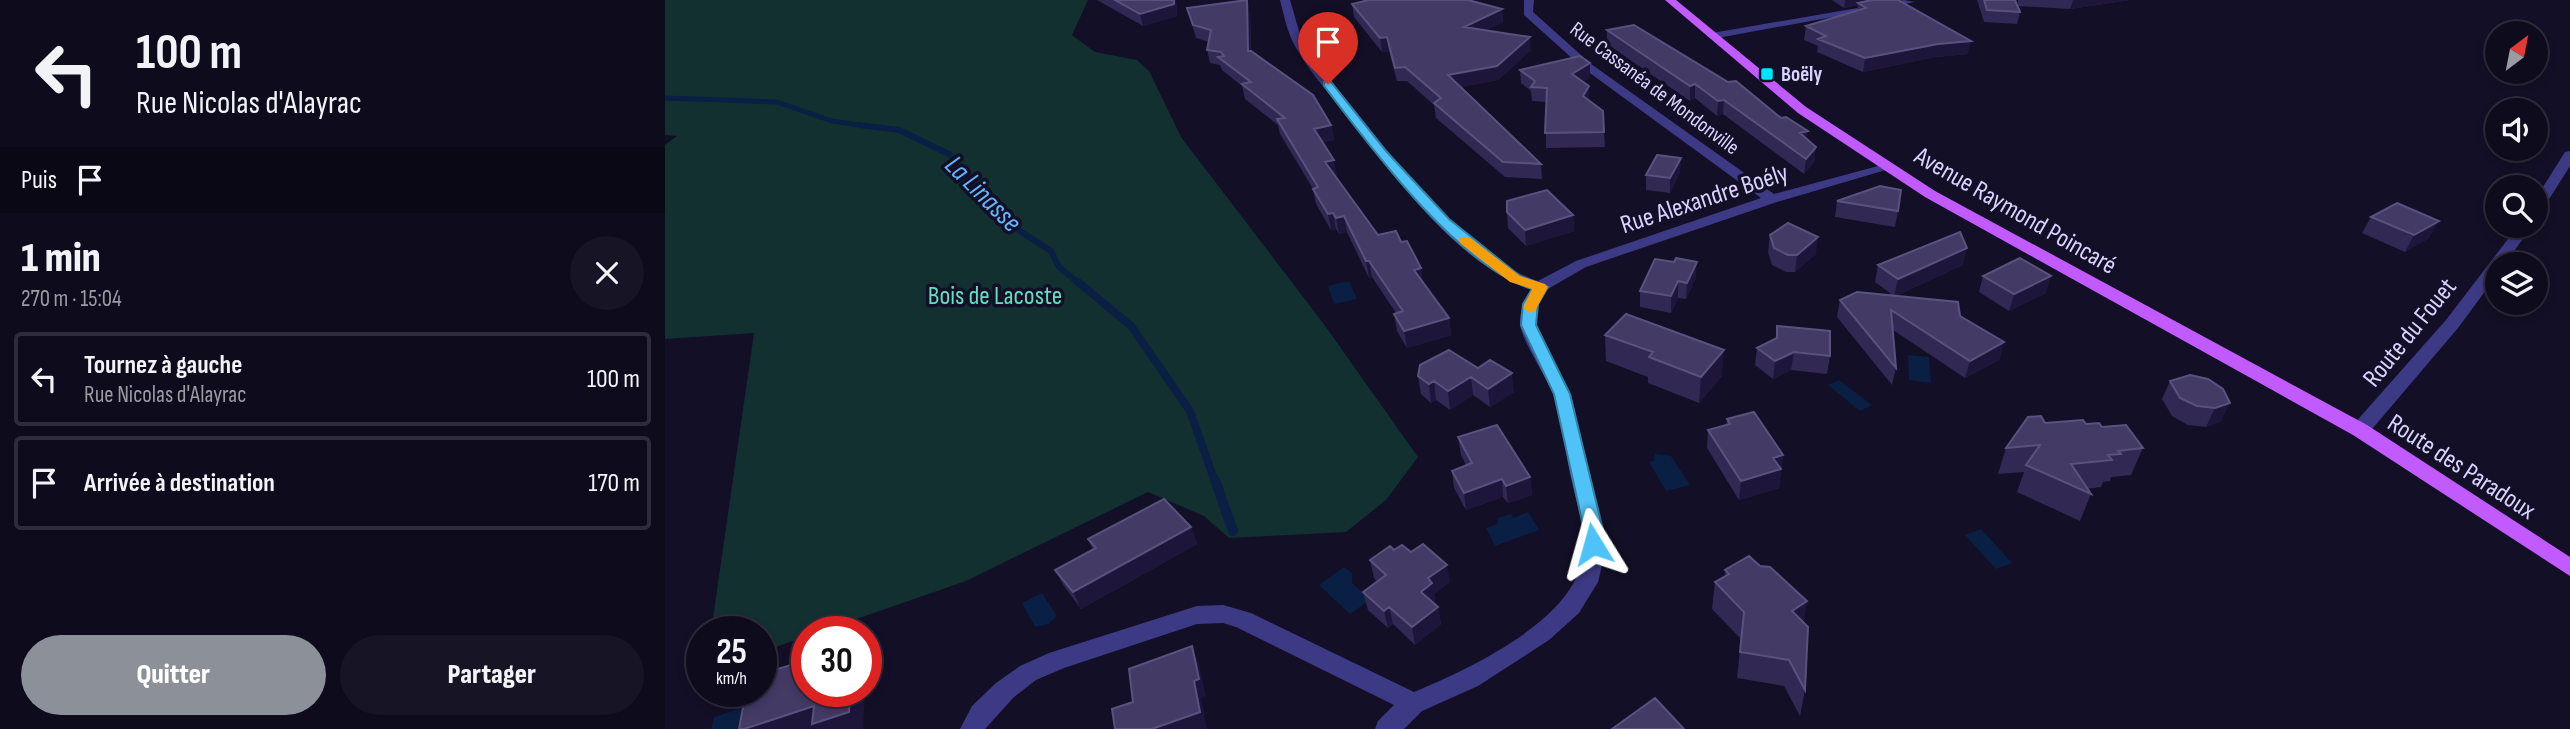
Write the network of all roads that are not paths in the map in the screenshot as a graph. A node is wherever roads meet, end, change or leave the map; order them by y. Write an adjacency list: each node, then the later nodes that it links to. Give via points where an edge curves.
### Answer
1 (1285, 0): 11 (street, via 1299,44 1405,181 1494,265 1515,279)
2 (1529, 0): 9 (street, Rue Cassanéa de Mondonville, via 1528,13 1587,66)
3 (1670, 0): 5 (main road, Avenue Raymond Poincaré)
4 (1910, 2): 5 (street)
5 (1711, 36): 7 (main road, Avenue Raymond Poincaré, via 1802,110)
6 (2570, 155): 8 (street)
7 (1889, 167): 9 (street, Rue Alexandre Boély); 12 (main road, Avenue Raymond Poincaré, via 1986,226)
8 (2548, 190)
9 (1772, 199): 11 (street, Rue Alexandre Boély, via 1581,264)
10 (2485, 280): 12 (street, Route du Fouet)
11 (1540, 287): 14 (street, via 1528,325 1565,407 1593,530 1587,582 1571,607 1541,633 1470,679)
12 (2360, 430): 13 (main road, Route des Paradoux)
13 (2570, 568)
14 (1413, 703): 15 (street, via 1243,620 1223,614 1197,615 1028,673 981,714); 16 (street)
15 (972, 729)
16 (1387, 729)

